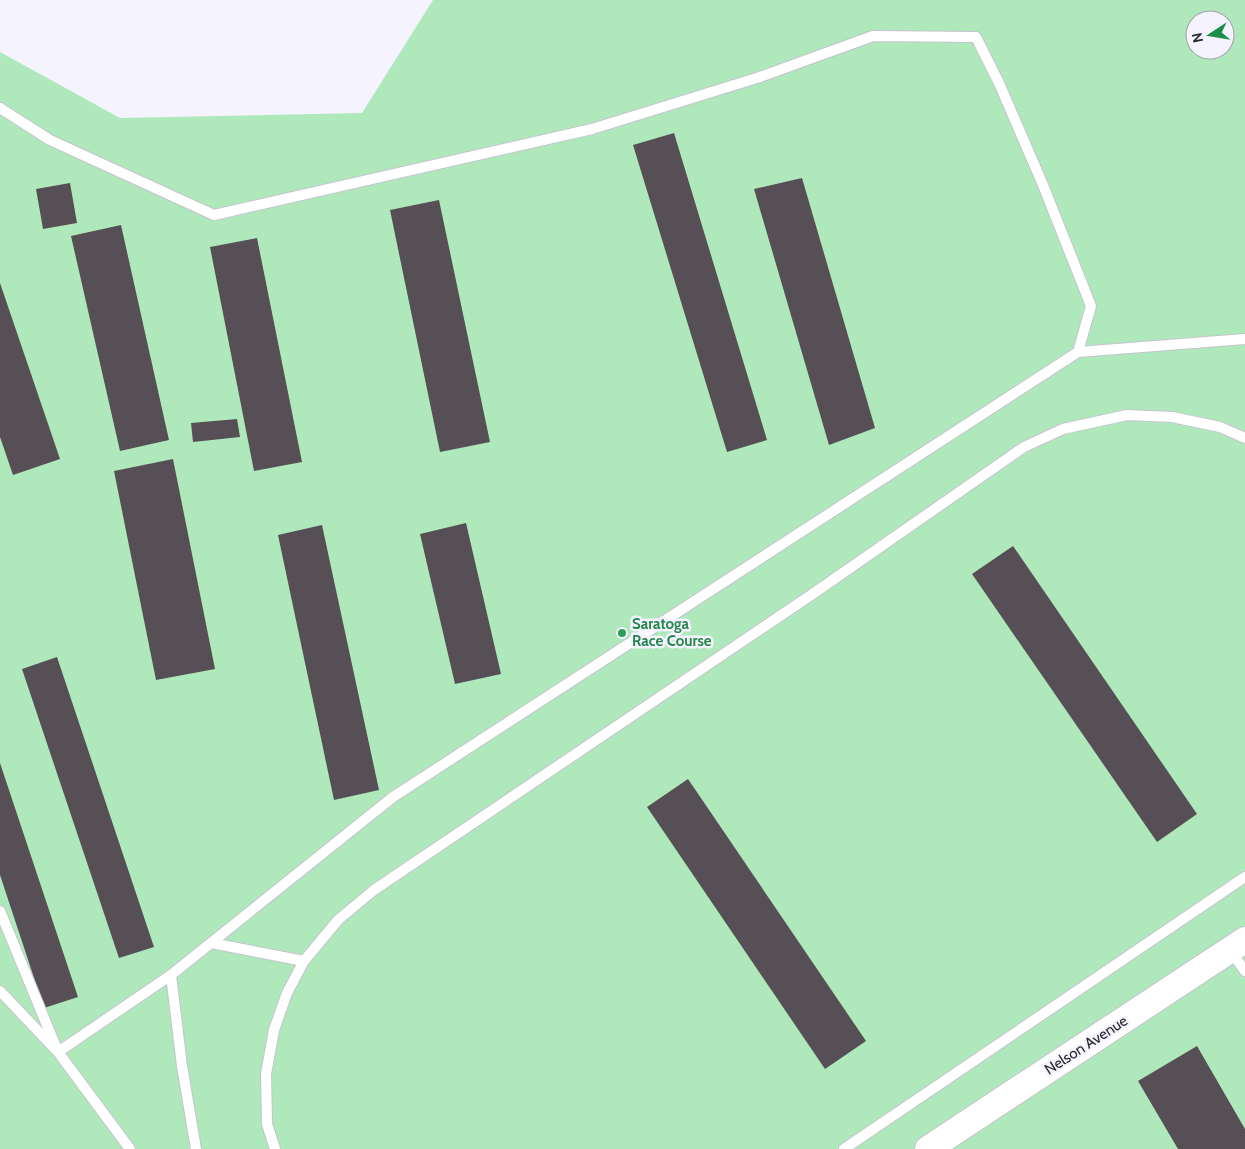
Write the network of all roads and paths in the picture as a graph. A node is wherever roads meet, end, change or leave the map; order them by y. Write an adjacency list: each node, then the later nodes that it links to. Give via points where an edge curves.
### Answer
1 (0, 108): 3 (lane, via 50,140 214,214 592,129 760,77 873,36 976,37 999,82 1091,306)
2 (1245, 340): 3 (lane)
3 (1078, 352): 7 (lane, via 393,797)
4 (1245, 438): 9 (lane, via 1220,427 1172,418 1127,415 1063,429 1024,447 374,890 338,920)
5 (1245, 877): 17 (lane)
6 (0, 911): 13 (lane)
7 (211, 943): 9 (lane); 11 (lane)
8 (1238, 945): 10 (lane); 18 (street, Nelson Avenue)
9 (304, 961): 16 (lane, via 287,993 274,1030 266,1074 267,1124)
10 (1245, 971)
11 (171, 975): 13 (lane); 15 (lane)
12 (0, 991): 13 (lane)
13 (58, 1052): 14 (lane)
14 (130, 1149)
15 (196, 1149)
16 (275, 1149)
17 (844, 1149)
18 (928, 1149)

